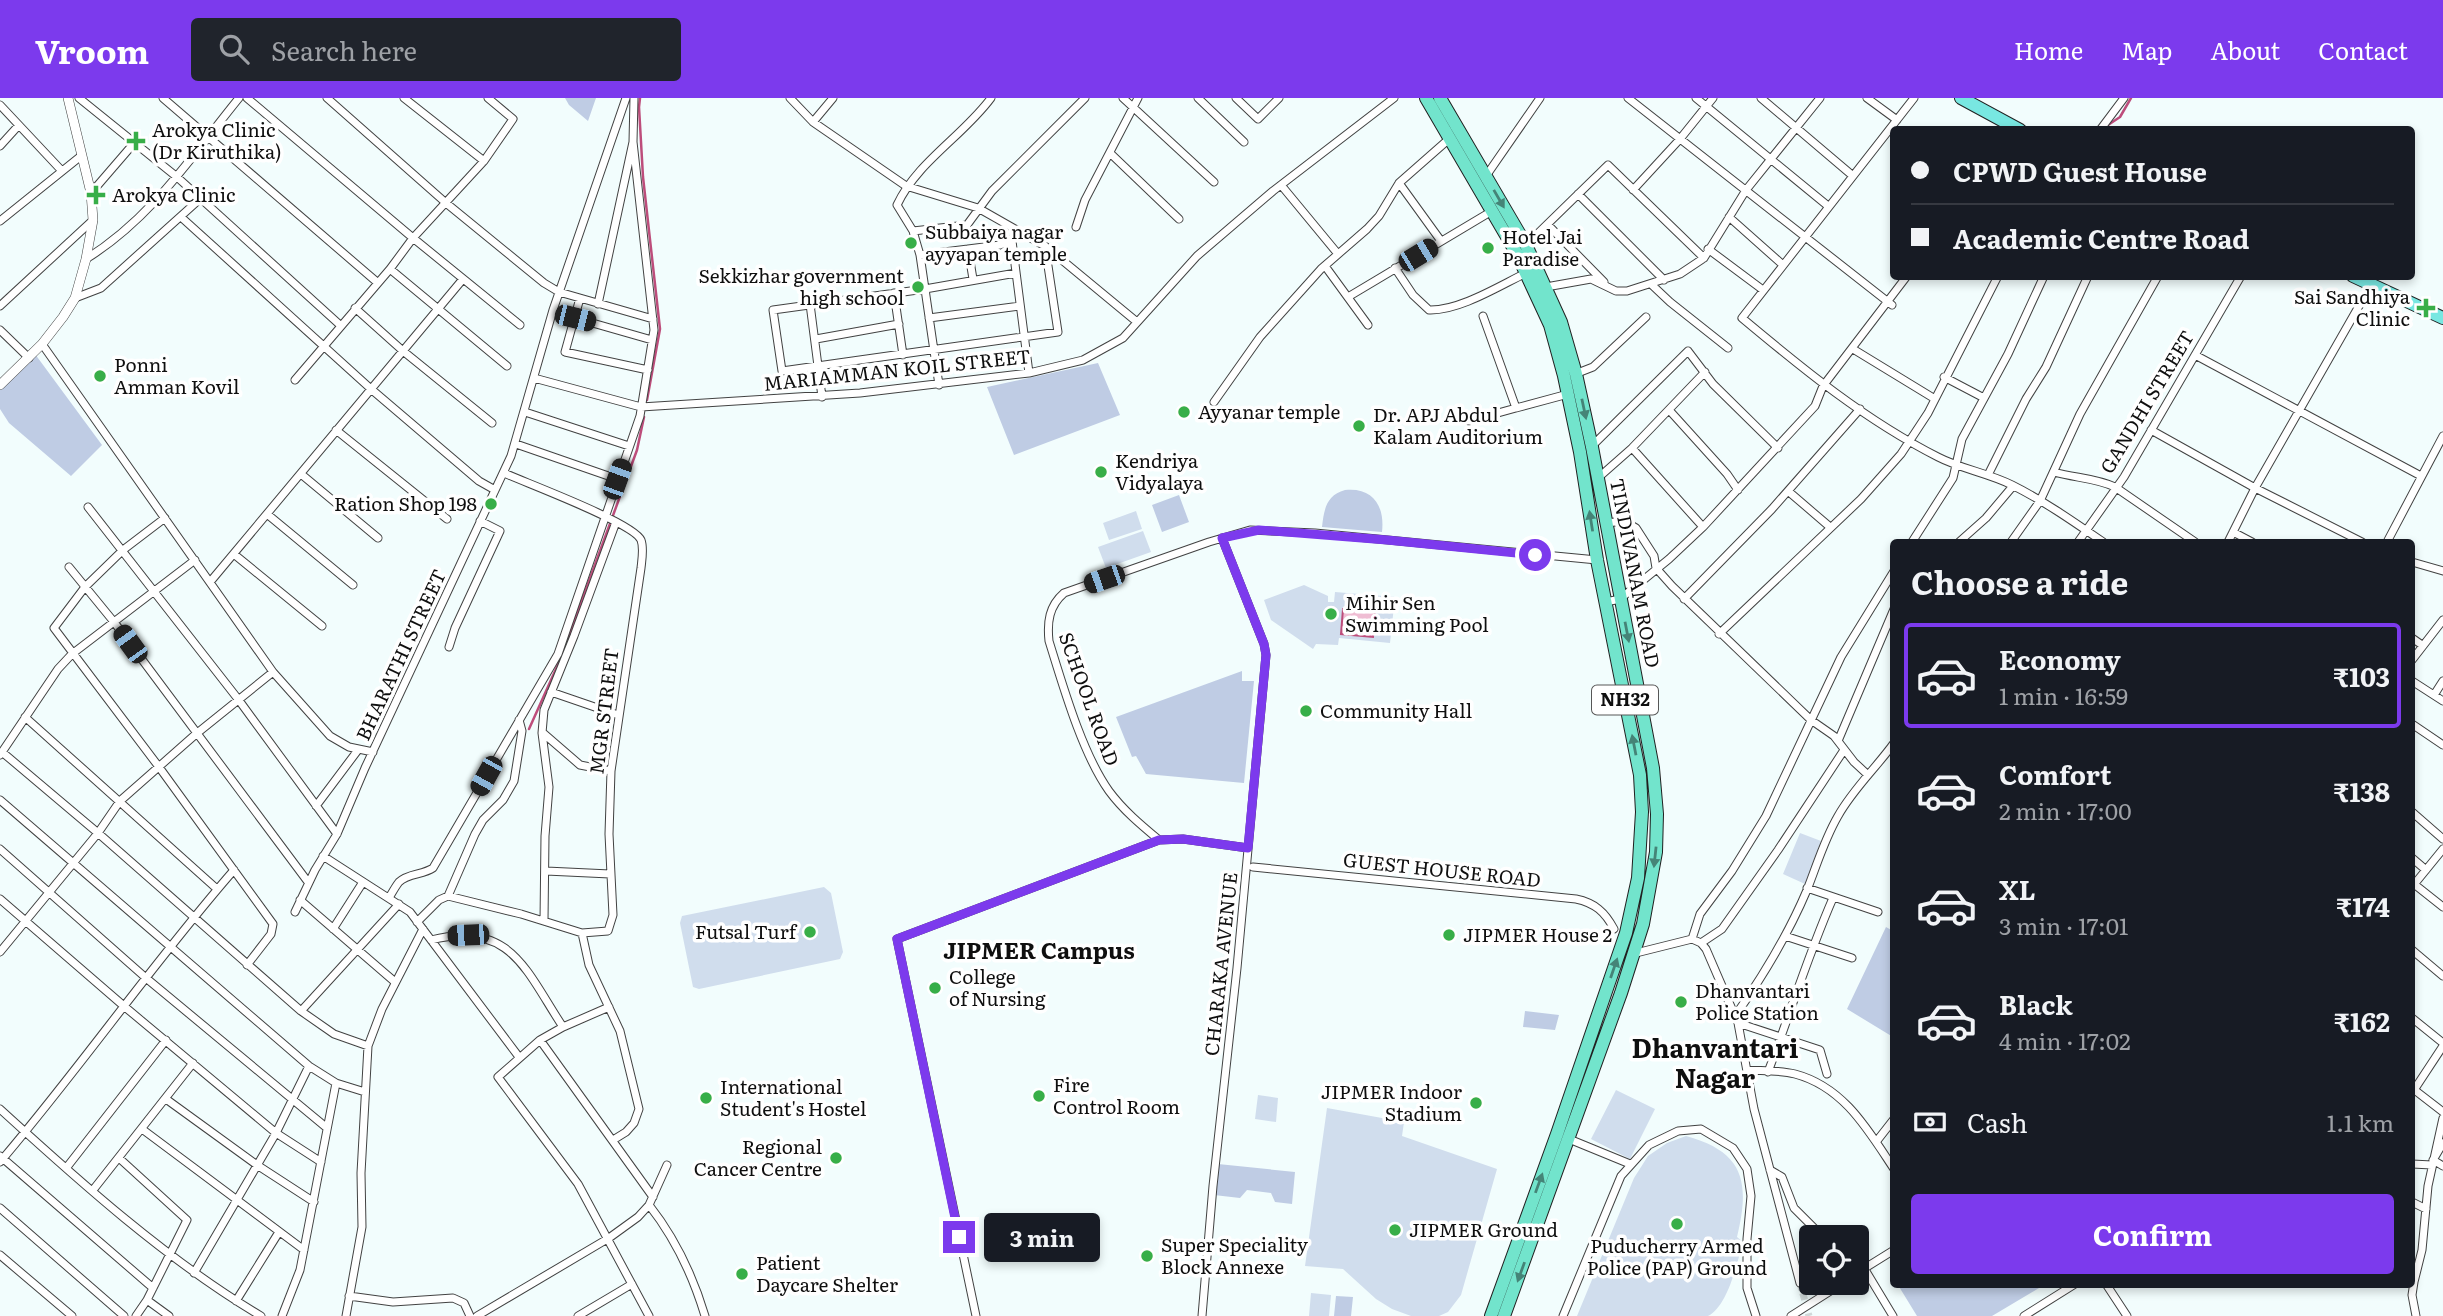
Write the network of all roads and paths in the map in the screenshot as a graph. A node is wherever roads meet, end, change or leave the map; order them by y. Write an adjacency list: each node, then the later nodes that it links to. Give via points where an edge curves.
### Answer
1 (68, 98): 52 (street)
2 (79, 98): 47 (street)
3 (163, 98): 44 (street)
4 (239, 98): 44 (street)
5 (247, 98): 82 (street)
6 (327, 98): 68 (street)
7 (404, 98): 54 (street)
8 (488, 98): 54 (street, via 513,119)
9 (626, 98): 116 (street)
10 (634, 98): 48 (street)
11 (790, 98): 37 (street)
12 (834, 98): 37 (street)
13 (991, 98): 62 (street)
14 (1085, 98): 70 (street)
15 (1123, 98): 35 (street)
16 (1138, 98): 35 (street)
17 (1236, 98): 18 (street, via 1258,119)
18 (1279, 98)
19 (1394, 98): 61 (street, MARIAMMAN KOIL STREET)
20 (1426, 98): 45 (highway, NH32)
21 (1440, 98): 56 (highway, TINDIVANAM ROAD / NH32)
22 (1540, 98): 56 (street)
23 (1628, 98): 46 (street)
24 (1696, 98): 34 (street)
25 (1713, 98): 34 (street)
26 (1761, 98): 42 (street)
27 (1820, 98): 42 (street)
28 (1867, 98): 36 (street)
29 (1914, 98): 36 (street)
30 (1961, 98): 40 (main road)
31 (2124, 98): 41 (street)
32 (1202, 99): 49 (street)
33 (0, 105): 38 (street)
34 (1706, 106): 46 (street); 53 (street)
35 (1133, 107): 51 (street); 59 (street)
36 (1897, 120): 39 (street)
37 (813, 122): 62 (street)
38 (19, 125): 50 (street); 55 (street)
39 (1892, 126)
40 (2012, 126)
41 (2103, 126)
42 (1797, 127): 53 (street); 57 (street)
43 (1890, 129): 57 (street)
44 (208, 136): 58 (street); 109 (street)
45 (1449, 139): 60 (street); 71 (highway, NH32)
46 (1680, 139): 63 (street); 64 (street)
47 (135, 142): 58 (street); 65 (street)
48 (633, 142): 121 (street); 133 (street)
49 (1244, 142)
50 (0, 146)
51 (1110, 152): 74 (street); 78 (street)
52 (81, 156): 55 (street); 65 (street)
53 (1771, 158): 64 (street); 69 (street)
54 (484, 161): 68 (street)
55 (62, 171): 76 (street)
56 (1486, 176): 85 (highway, TINDIVANAM ROAD / NH32, one-way to 85)
57 (1853, 176): 69 (street)
58 (177, 177): 67 (street); 92 (street, via 138,218)
59 (1214, 182)
60 (1399, 183): 84 (street); 89 (street, via 1378,216)
61 (1280, 185): 89 (street); 134 (street, MARIAMMAN KOIL STREET, via 1197,256)
62 (906, 186): 70 (street); 79 (street, via 897,205)
63 (1633, 190): 66 (street, via 1608,165); 91 (street)
64 (1745, 190): 73 (street); 81 (street)
65 (91, 193): 75 (street)
66 (1578, 194): 77 (street); 101 (street)
67 (201, 198): 72 (street); 136 (street)
68 (446, 203): 82 (street); 116 (street)
69 (1828, 206): 81 (street)
70 (978, 208): 79 (street, via 967,225); 80 (street)
71 (1492, 211): 84 (street); 98 (highway, NH32)
72 (181, 217): 119 (street, via 101,288); 144 (street)
73 (1729, 217): 88 (street); 93 (street)
74 (1179, 219)
75 (93, 220): 92 (street); 124 (street)
76 (0, 221)
77 (1548, 225): 85 (street); 110 (street)
78 (1076, 228)
79 (913, 230): 90 (street)
80 (1022, 232): 83 (street); 86 (street)
81 (1804, 237): 93 (street); 123 (street)
82 (412, 239): 96 (street); 99 (street)
83 (1012, 241): 87 (street); 97 (street)
84 (1441, 241): 95 (street)
85 (1526, 245): 113 (highway, TINDIVANAM ROAD / NH32)
86 (1045, 246): 134 (street); 140 (street, via 1058,332)
87 (968, 249): 90 (street); 100 (street)
88 (1709, 249): 91 (street); 115 (street)
89 (1338, 254): 94 (street)
90 (920, 256): 114 (street)
91 (1704, 257): 101 (street)
92 (86, 259): 119 (street)
93 (1783, 265): 115 (street)
94 (1325, 266): 118 (street); 169 (street, via 1260,337)
95 (1395, 268): 98 (street, via 1429,310 1464,302); 118 (street)
96 (390, 269): 109 (street); 127 (street)
97 (1016, 273): 100 (street); 125 (street)
98 (1526, 273): 157 (highway, NH32)
99 (463, 279): 127 (street); 137 (street)
100 (973, 279): 114 (street)
101 (1664, 280): 111 (street)
102 (1905, 280): 123 (street)
103 (1996, 280): 158 (street)
104 (2042, 280): 167 (street)
105 (2086, 280): 191 (street, via 2051,357)
106 (2156, 280): 188 (street)
107 (2239, 280): 150 (street, GANDHI STREET)
108 (2361, 280): 112 (main road)
109 (378, 282): 126 (street)
110 (1607, 285): 111 (street, via 1616,291); 113 (street, via 1591,279)
111 (1652, 285): 145 (street)
112 (2371, 285): 132 (main road); 174 (street)
113 (1546, 286): 157 (highway, TINDIVANAM ROAD / NH32, via 1561,322)
114 (925, 289): 117 (street); 131 (street)
115 (1763, 290): 163 (street, via 1742,318)
116 (559, 292): 120 (street); 159 (street)
117 (894, 293): 122 (street); 135 (street)
118 (1348, 297): 138 (street)
119 (75, 298): 143 (street)
120 (580, 298): 121 (street); 130 (street)
121 (598, 304): 133 (street)
122 (810, 304): 141 (street); 153 (street, via 773,310 782,371)
123 (1890, 304): 146 (street)
124 (0, 306)
125 (1020, 306): 131 (street); 140 (street)
126 (355, 308): 136 (street); 147 (street)
127 (437, 310): 147 (street); 152 (street)
128 (1483, 316): 171 (street)
129 (1646, 317): 157 (street, via 1593,367)
130 (575, 318): 142 (street); 154 (street, via 565,352)
131 (929, 318): 148 (street)
132 (2443, 318)
133 (653, 319): 142 (street)
134 (1137, 321): 156 (street, MARIAMMAN KOIL STREET, via 1123,338 1083,360)
135 (899, 324): 141 (street); 149 (street)
136 (340, 325): 144 (street)
137 (520, 325)
138 (1368, 325)
139 (0, 330): 151 (street)
140 (1024, 336): 148 (street); 156 (street)
141 (816, 339): 153 (street)
142 (652, 340): 154 (street)
143 (42, 344): 151 (street); 205 (street)
144 (322, 345): 160 (street); 164 (street)
145 (1728, 348)
146 (1853, 349): 163 (street); 168 (street)
147 (402, 351): 164 (street); 177 (street)
148 (933, 351): 149 (street); 162 (street)
149 (903, 355): 153 (street)
150 (2195, 355): 174 (street); 179 (street, GANDHI STREET)
151 (29, 358): 161 (street)
152 (507, 366)
153 (818, 367): 166 (street)
154 (648, 370): 170 (street)
155 (1705, 372): 173 (street); 184 (street, via 1688,351); 185 (street)
156 (1029, 373): 162 (street, MARIAMMAN KOIL STREET)
157 (1570, 375): 165 (highway, NH32); 184 (highway, TINDIVANAM ROAD / NH32, one-way to 184)
158 (1944, 377): 167 (street); 168 (street)
159 (534, 378): 170 (street, MARIAMMAN KOIL STREET); 175 (street)
160 (295, 380)
161 (1, 382)
162 (939, 385): 166 (street, MARIAMMAN KOIL STREET)
163 (1823, 386): 172 (street); 185 (street, via 1815,406)
164 (371, 389): 178 (street); 198 (street)
165 (1568, 394): 171 (street); 229 (highway, NH32, one-way to 165)
166 (822, 397): 170 (street, MARIAMMAN KOIL STREET)
167 (1984, 398): 187 (street)
168 (1935, 399): 181 (street)
169 (1214, 402)
170 (641, 407): 183 (street)
171 (1516, 408): 176 (street)
172 (1860, 409): 181 (street); 200 (street)
173 (1670, 411): 186 (street); 199 (street)
174 (2298, 411): 192 (street); 197 (street)
175 (524, 412): 182 (street); 183 (street)
176 (1469, 421)
177 (492, 423)
178 (336, 430): 189 (street); 206 (street)
179 (2151, 430): 196 (street, GANDHI STREET); 197 (street)
180 (2443, 436): 192 (street)
181 (1910, 441): 187 (street); 211 (street, via 1877,482)
182 (516, 443): 190 (street); 194 (street)
183 (629, 446): 194 (street)
184 (1592, 447): 193 (highway, TINDIVANAM ROAD / NH32)
185 (1778, 448): 199 (street)
186 (1632, 449): 193 (street); 210 (street)
187 (1955, 463): 191 (street); 216 (street, via 1946,491)
188 (2054, 471): 196 (street); 201 (street)
189 (301, 474): 203 (street); 214 (street)
190 (504, 474): 198 (street); 204 (street, MGR STREET)
191 (1987, 474): 195 (street)
192 (2421, 476): 225 (street)
193 (1598, 478): 209 (highway, TINDIVANAM ROAD / NH32)
194 (617, 479): 204 (street)
195 (2014, 486): 201 (street); 217 (street)
196 (2115, 487): 212 (street, GANDHI STREET); 221 (street)
197 (2255, 488): 213 (street); 224 (street)
198 (495, 490): 207 (street, BHARATHI STREET)
199 (1738, 490): 210 (street)
200 (1788, 491): 211 (street); 240 (street)
201 (2039, 500): 212 (street); 218 (street)
202 (88, 507): 226 (street)
203 (267, 514): 227 (street); 236 (street)
204 (604, 516): 208 (street, MGR STREET); 261 (street, via 558,654)
205 (165, 519): 226 (street); 228 (street)
206 (447, 519)
207 (480, 521): 249 (street, via 500,531); 271 (street, BHARATHI STREET)
208 (616, 522): 255 (street); 259 (street, MGR STREET, via 634,532 642,550)
209 (1606, 523): 232 (street, via 1624,522 1636,528 1654,556); 239 (highway, TINDIVANAM ROAD / NH32)
210 (1703, 527): 232 (street)
211 (1830, 527): 246 (street)
212 (2087, 531): 219 (street, GANDHI STREET); 220 (street)
213 (2234, 532): 222 (street); 223 (street)
214 (378, 538)
215 (1222, 538): 229 (street, SCHOOL ROAD, via 1259,530); 283 (street, SCHOOL ROAD, via 1064,593 1050,611 1049,641 1099,775 1122,806); 284 (street, CHARAKA AVENUE, via 1266,655)
216 (1914, 539)
217 (1962, 539)
218 (2013, 539)
219 (2080, 539)
220 (2099, 539)
221 (2191, 539)
222 (2230, 539)
223 (2247, 539)
224 (2356, 539)
225 (2389, 539)
226 (122, 550): 237 (street); 238 (street)
227 (235, 555): 235 (street); 245 (street)
228 (195, 560): 235 (street); 238 (street)
229 (1597, 560): 241 (highway, NH32)
230 (2415, 563): 233 (street)
231 (69, 567): 237 (street)
232 (1656, 568): 239 (street); 240 (street)
233 (2443, 571)
234 (1890, 577): 262 (street, via 1850,640)
235 (210, 582): 252 (street)
236 (353, 585)
237 (85, 587): 244 (street); 250 (street, via 54,628)
238 (155, 591): 244 (street); 257 (street)
239 (1620, 598): 241 (street); 328 (highway, TINDIVANAM ROAD / NH32, one-way to 328, via 1653,768 1657,814 1652,880)
240 (1684, 599): 246 (street)
241 (1606, 602): 365 (highway, NH32, one-way to 241, via 1628,926 1641,849 1640,775)
242 (1890, 618): 266 (street)
243 (2443, 620): 248 (street)
244 (114, 622): 250 (street); 265 (street)
245 (322, 626)
246 (1719, 634): 262 (street)
247 (2415, 640): 248 (street)
248 (2423, 645): 251 (street)
249 (449, 647)
250 (72, 654): 260 (street); 273 (street)
251 (2415, 656)
252 (273, 672): 257 (street); 269 (street, via 330,736)
253 (2443, 681): 256 (street)
254 (2415, 683): 256 (street)
255 (551, 692): 259 (street); 264 (street)
256 (2434, 695): 258 (street)
257 (237, 699): 265 (street); 278 (street)
258 (2443, 701)
259 (618, 715): 274 (street, MGR STREET)
260 (25, 718): 272 (street); 277 (street)
261 (519, 720): 302 (street, via 522,731 514,781 483,820); 303 (street, via 433,868 406,878)
262 (1811, 720): 266 (street); 320 (street, via 1766,816 1700,914)
263 (2415, 726): 267 (street)
264 (542, 733): 274 (street, via 580,765); 293 (street, via 550,787)
265 (196, 734): 273 (street); 296 (street)
266 (1838, 741): 270 (street)
267 (2443, 745)
268 (1890, 748): 275 (street)
269 (358, 750): 271 (street); 278 (street)
270 (1844, 750): 275 (street); 322 (street, via 1722,929)
271 (373, 752): 281 (street, BHARATHI STREET)
272 (1, 753): 280 (street)
273 (159, 767): 277 (street); 291 (street)
274 (611, 771): 294 (street, MGR STREET)
275 (1868, 775): 299 (street, via 1838,816)
276 (0, 800): 289 (street)
277 (120, 801): 280 (street); 300 (street)
278 (316, 806): 281 (street)
279 (2415, 814): 282 (street)
280 (98, 833): 289 (street); 311 (street)
281 (337, 834): 287 (street, BHARATHI STREET)
282 (2443, 839)
283 (1159, 840): 284 (street); 425 (street, via 897,939)
284 (1248, 848): 290 (street, CHARAKA AVENUE)
285 (0, 849): 301 (street)
286 (2443, 849): 292 (street)
287 (323, 856): 295 (street); 296 (street, BHARATHI STREET)
288 (2415, 861): 292 (street)
289 (74, 864): 301 (street); 324 (street)
290 (1249, 867): 317 (street, GUEST HOUSE ROAD, via 1576,899 1596,906); 426 (street, CHARAKA AVENUE)
291 (234, 870): 300 (street); 330 (street, via 273,924 271,934)
292 (2426, 870): 297 (street)
293 (546, 871): 294 (street); 313 (street)
294 (610, 874): 318 (street, MGR STREET, via 613,915 608,931)
295 (363, 881): 303 (street); 315 (street)
296 (308, 882): 306 (street, BHARATHI STREET)
297 (2415, 884)
298 (2415, 887): 308 (street)
299 (1807, 888): 304 (street); 319 (street)
300 (218, 890): 311 (street)
301 (48, 891): 312 (street); 332 (street)
302 (448, 896): 313 (street); 314 (street)
303 (389, 898): 307 (street)
304 (1833, 898): 310 (street); 323 (street)
305 (0, 899): 312 (street)
306 (300, 900): 309 (street, BHARATHI STREET); 315 (street)
307 (399, 904): 314 (street); 325 (street)
308 (2443, 907)
309 (295, 912)
310 (1878, 912)
311 (193, 918): 324 (street); 330 (street)
312 (25, 920): 326 (street); 334 (street)
313 (544, 921): 318 (street)
314 (417, 922): 316 (street)
315 (333, 929): 325 (street)
316 (423, 929): 321 (street); 333 (street)
317 (1614, 929)
318 (582, 933): 335 (street, via 586,957)
319 (1785, 936): 323 (street); 337 (street)
320 (1692, 939): 322 (street); 328 (street)
321 (431, 940): 339 (street, via 468,935 507,948); 345 (street)
322 (1701, 943): 337 (street)
323 (1812, 944): 329 (street); 340 (street)
324 (170, 947): 332 (street); 347 (street)
325 (356, 948): 333 (street); 336 (street)
326 (0, 952)
327 (2415, 952): 331 (street)
328 (1636, 953): 366 (highway, TINDIVANAM ROAD / NH32)
329 (1852, 958)
330 (247, 965): 336 (street)
331 (2443, 975)
332 (146, 978): 334 (street); 356 (street)
333 (396, 982): 344 (street)
334 (125, 1007): 341 (street); 363 (street)
335 (609, 1007): 339 (street); 367 (street, via 620,1031 639,1109 634,1123)
336 (301, 1011): 344 (street, via 334,1034)
337 (1736, 1019): 340 (street); 348 (street)
338 (2415, 1021): 343 (street)
339 (563, 1027): 342 (street)
340 (1782, 1036): 349 (street); 350 (street, via 1820,1050)
341 (166, 1040): 346 (street); 380 (street)
342 (540, 1040): 345 (street); 367 (street)
343 (2443, 1045): 352 (street)
344 (368, 1046): 354 (street)
345 (519, 1057): 392 (street, via 498,1077 578,1184)
346 (193, 1063): 355 (street); 364 (street)
347 (309, 1066): 351 (street); 356 (street)
348 (1747, 1070): 349 (street); 381 (street)
349 (1768, 1072): 368 (street, via 1793,1073 1821,1083 1858,1117)
350 (1827, 1074)
351 (336, 1083): 354 (street); 361 (street)
352 (2415, 1086)
353 (2415, 1091): 358 (street)
354 (365, 1092): 410 (street, via 362,1227)
355 (166, 1099): 362 (street); 377 (street)
356 (292, 1099): 361 (street); 364 (street)
357 (0, 1109): 363 (street)
358 (2443, 1112)
359 (2443, 1118): 374 (street)
360 (1890, 1124): 368 (street)
361 (327, 1128): 372 (street)
362 (142, 1129): 370 (street); 384 (street)
363 (25, 1132): 371 (street); 380 (street)
364 (276, 1133): 372 (street); 377 (street)
365 (1557, 1134): 366 (highway); 427 (highway, NH32, one-way to 365)
366 (1569, 1139): 375 (street); 428 (highway, TINDIVANAM ROAD / NH32, one-way to 428)
367 (613, 1140): 383 (street)
368 (1875, 1142): 373 (street)
369 (2443, 1143): 374 (street)
370 (119, 1158): 382 (street); 398 (street, via 187,1220)
371 (1, 1159): 408 (street)
372 (321, 1162): 385 (street)
373 (1890, 1163)
374 (2432, 1163): 376 (street); 379 (street); 389 (street)
375 (1630, 1164): 429 (street); 430 (street, via 1649,1145 1678,1131 1701,1129 1733,1149 1747,1169 1751,1196 1747,1288)
376 (2415, 1164)
377 (257, 1165): 384 (street); 385 (street)
378 (667, 1165): 383 (street)
379 (2443, 1166)
380 (67, 1167): 382 (street)
381 (1769, 1169): 390 (street, via 1782,1177 1794,1208); 402 (street)
382 (93, 1190): 398 (street)
383 (653, 1197): 387 (street)
384 (236, 1201): 391 (street); 401 (street)
385 (314, 1202): 394 (street)
386 (2415, 1204): 389 (street)
387 (649, 1205): 392 (street); 424 (street, via 682,1259)
388 (0, 1208): 415 (street)
389 (2426, 1209): 395 (street)
390 (1811, 1225)
391 (279, 1232): 394 (street); 412 (street)
392 (609, 1238): 404 (street); 422 (street)
393 (2415, 1246): 395 (street)
394 (304, 1250): 419 (street)
395 (2422, 1250): 400 (street)
396 (1890, 1252): 399 (street)
397 (0, 1255): 414 (street)
398 (171, 1256): 401 (street); 408 (street)
399 (1869, 1263)
400 (2415, 1270)
401 (194, 1273): 412 (street)
402 (1799, 1279)
403 (1869, 1282): 432 (street)
404 (632, 1284): 413 (street); 423 (street)
405 (2069, 1288): 433 (street)
406 (2111, 1288): 434 (street)
407 (2413, 1288): 435 (street)
408 (153, 1289): 411 (street)
409 (1826, 1295): 431 (street)
410 (349, 1296): 420 (street); 421 (street, via 393,1302 453,1298 464,1303)
411 (147, 1300): 416 (street); 417 (street)
412 (236, 1301): 418 (street)
413 (583, 1315)
414 (72, 1316)
415 (124, 1316)
416 (136, 1316)
417 (169, 1316)
418 (261, 1316)
419 (282, 1316)
420 (345, 1316)
421 (470, 1316)
422 (477, 1316)
423 (649, 1316)
424 (705, 1316)
425 (976, 1316)
426 (1202, 1316)
427 (1491, 1316)
428 (1504, 1316)
429 (1563, 1316)
430 (1756, 1316)
431 (1791, 1316)
432 (1893, 1316)
433 (2024, 1316)
434 (2127, 1316)
435 (2416, 1316)

